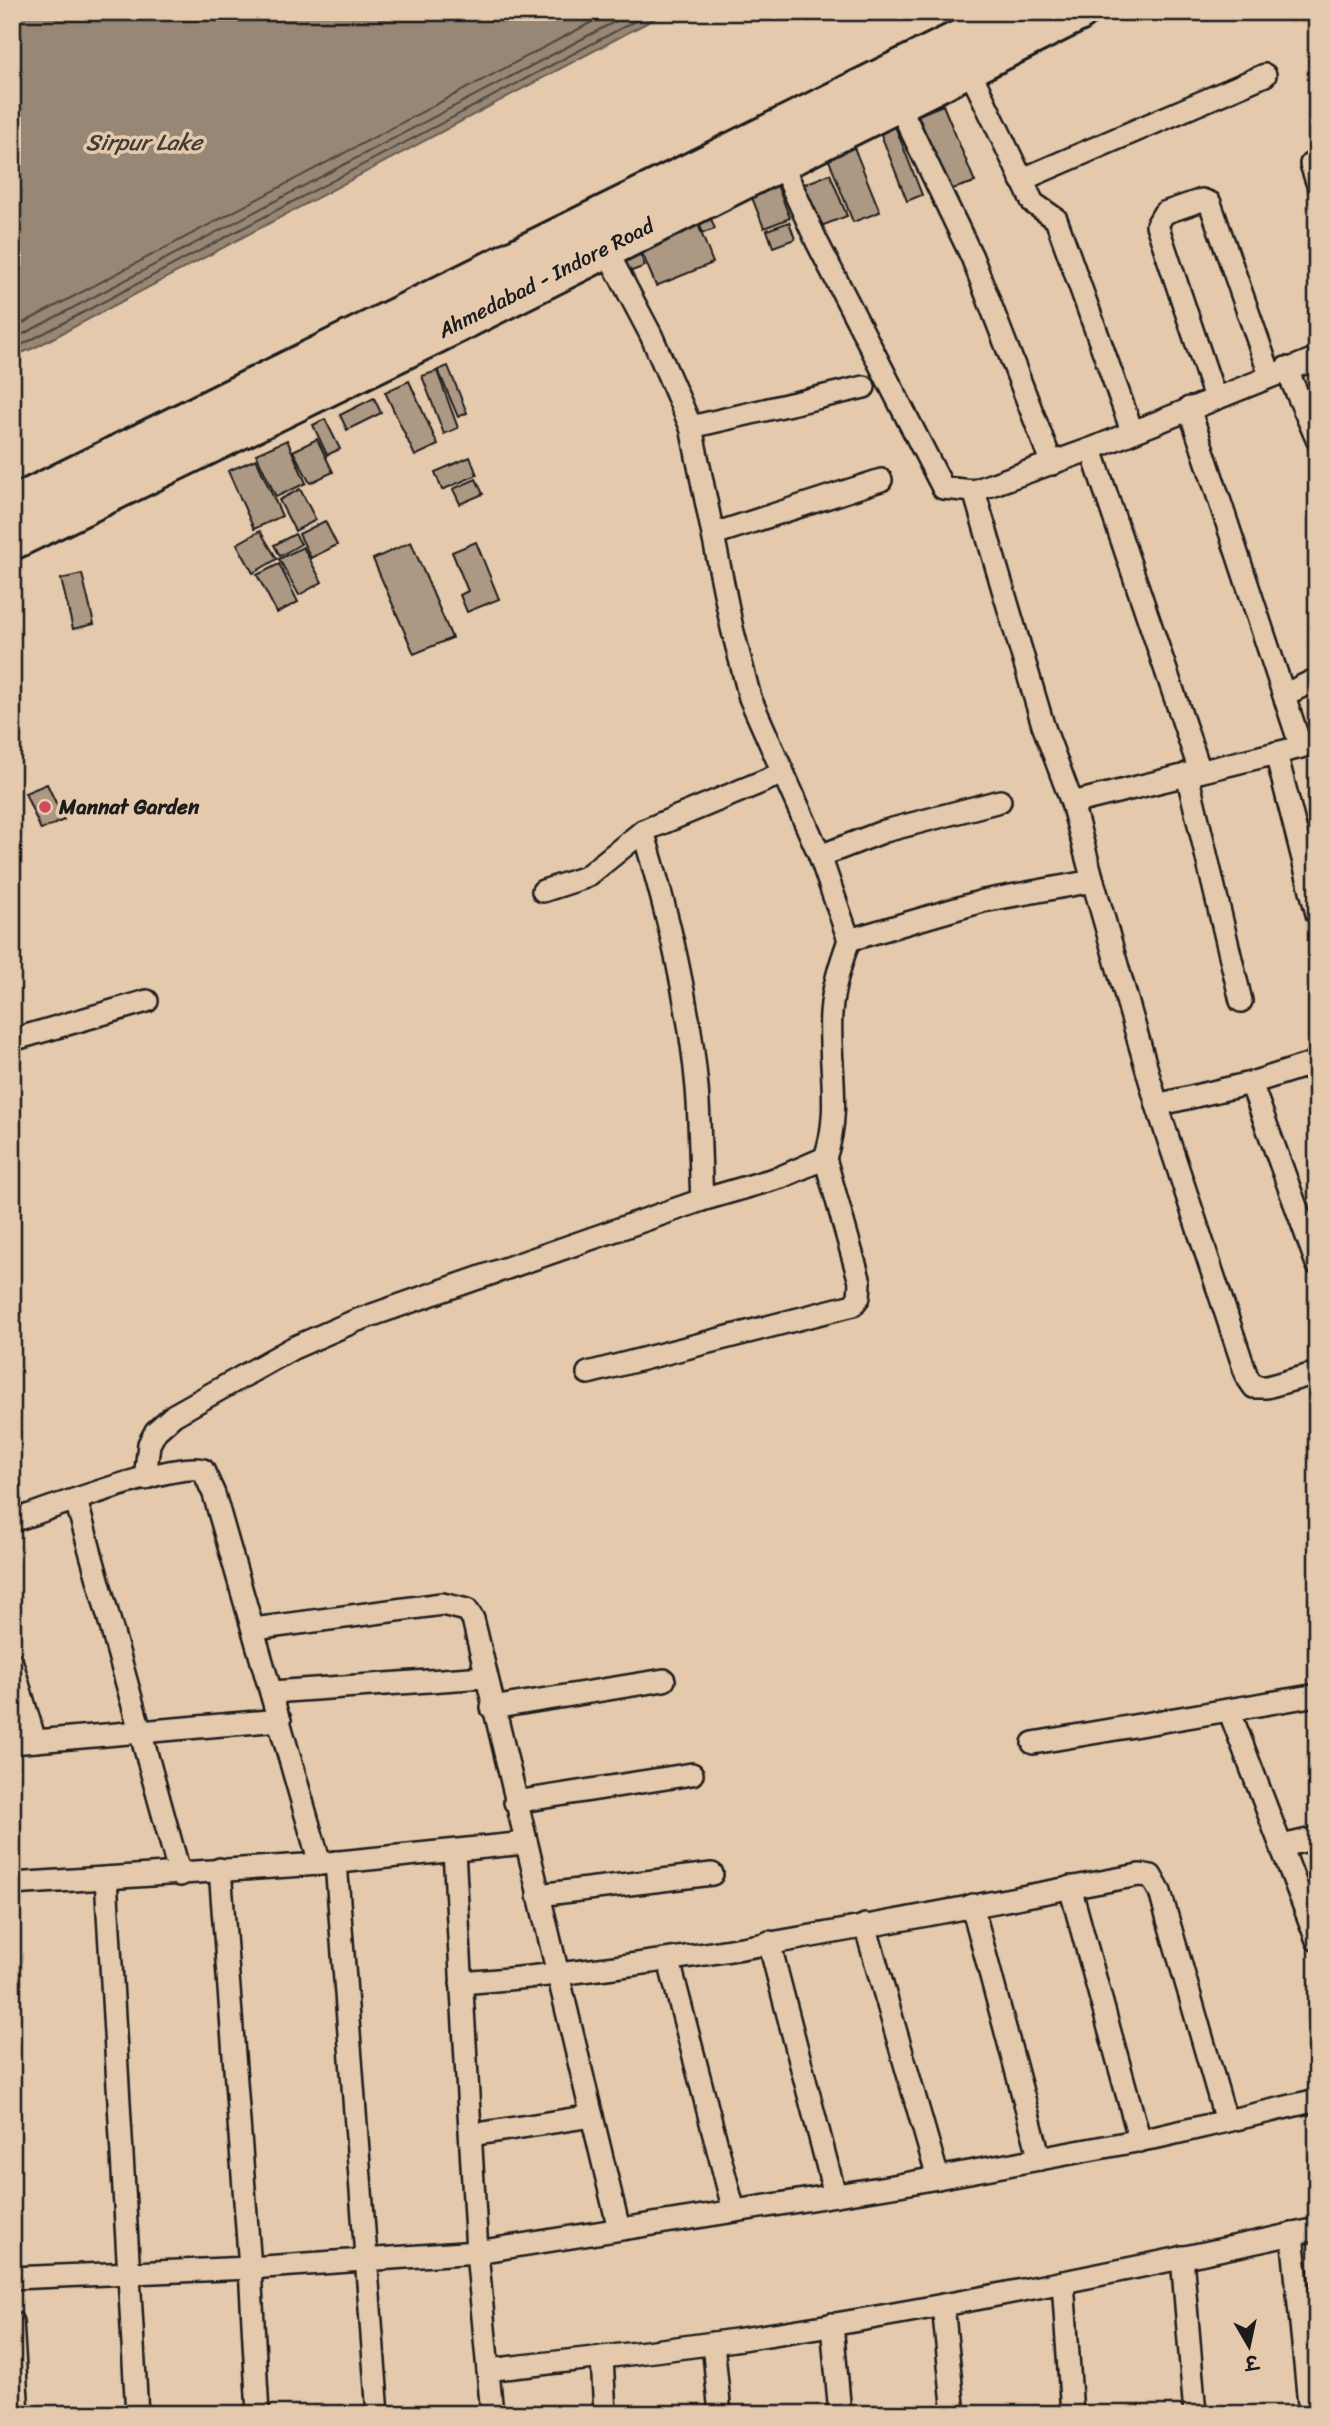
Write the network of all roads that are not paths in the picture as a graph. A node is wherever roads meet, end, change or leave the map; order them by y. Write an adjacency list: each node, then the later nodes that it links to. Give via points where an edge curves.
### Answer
1 (1017, 12): 8 (highway, Ahmedabad - Indore Road)
2 (1078, 12): 3 (highway, Ahmedabad - Indore Road)
3 (968, 67): 5 (highway, Ahmedabad - Indore Road); 7 (street)
4 (1265, 75): 7 (street)
5 (897, 101): 6 (highway, Ahmedabad - Indore Road); 18 (street, via 972,257)
6 (780, 160): 8 (highway, Ahmedabad - Indore Road); 20 (street, via 943,488)
7 (1021, 180): 15 (street, via 1033,203 1056,219)
8 (598, 235): 14 (street, via 651,335); 21 (highway, Ahmedabad - Indore Road); 23 (highway, Ahmedabad - Indore Road)
9 (1317, 358): 10 (street)
10 (1278, 372): 12 (street); 12 (street, via 1210,203 1202,200 1164,213 1157,225); 16 (street)
11 (864, 387): 14 (street)
12 (1215, 398): 13 (street)
13 (1189, 408): 15 (street); 25 (street)
14 (691, 427): 22 (street)
15 (1132, 431): 17 (street)
16 (1317, 439)
17 (1091, 449): 18 (street); 28 (street)
18 (1052, 464): 20 (street)
19 (881, 480): 22 (street)
20 (974, 491): 31 (street, via 1043,725)
21 (12, 507)
22 (714, 534): 29 (street, via 750,698)
23 (12, 540)
24 (1317, 679): 25 (street)
25 (1284, 695): 26 (street)
26 (1309, 746): 27 (street)
27 (1276, 752): 28 (street); 36 (street)
28 (1193, 772): 31 (street); 39 (street)
29 (783, 773): 32 (street); 33 (street)
30 (1000, 802): 33 (street, via 886,831)
31 (1072, 803): 34 (street)
32 (643, 831): 35 (street, via 586,877); 45 (street, via 668,914 684,992 697,1087)
33 (820, 856): 37 (street)
34 (1093, 881): 37 (street, via 983,901); 43 (street)
35 (543, 891)
36 (1317, 914)
37 (849, 940): 44 (street, via 835,979 831,1015 835,1115)
38 (147, 1001): 40 (street)
39 (1241, 1001)
40 (12, 1040)
41 (1317, 1062): 42 (street)
42 (1251, 1083): 43 (street); 46 (street)
43 (1157, 1105): 48 (street, via 1247,1377 1254,1387 1267,1387)
44 (825, 1158): 45 (street, via 781,1177); 47 (street, via 860,1282 853,1305)
45 (702, 1200): 49 (street, via 355,1321 293,1348 174,1415 156,1430 149,1444)
46 (1317, 1264)
47 (588, 1373)
48 (1317, 1373)
49 (145, 1479): 50 (street); 52 (street, via 193,1467 209,1478)
50 (76, 1500): 51 (street); 61 (street)
51 (12, 1521)
52 (254, 1629): 54 (street, via 457,1606 467,1610 472,1619); 56 (street)
53 (12, 1663): 62 (street)
54 (485, 1677): 56 (street); 58 (street)
55 (664, 1680): 58 (street)
56 (272, 1692): 60 (street)
57 (1317, 1695): 59 (street)
58 (492, 1708): 66 (street)
59 (1229, 1710): 64 (street); 69 (street)
60 (280, 1720): 61 (street); 71 (street)
61 (143, 1732): 62 (street); 74 (street)
62 (35, 1741): 63 (street)
63 (12, 1743)
64 (1033, 1743)
65 (692, 1774): 66 (street)
66 (515, 1802): 68 (street)
67 (1317, 1838): 69 (street)
68 (525, 1843): 70 (street); 78 (street)
69 (1282, 1846): 81 (street)
70 (454, 1851): 71 (street); 85 (street)
71 (328, 1863): 72 (street); 100 (street)
72 (220, 1869): 74 (street); 101 (street)
73 (712, 1874): 78 (street)
74 (180, 1875): 75 (street)
75 (106, 1878): 76 (street); 102 (street)
76 (12, 1884)
77 (1070, 1887): 79 (street); 88 (street, via 1151,1876 1160,1892); 90 (street)
78 (538, 1895): 84 (street)
79 (972, 1905): 80 (street); 91 (street)
80 (865, 1925): 82 (street); 92 (street)
81 (1317, 1940)
82 (769, 1942): 83 (street); 93 (street)
83 (669, 1961): 84 (street); 94 (street)
84 (559, 1976): 85 (street); 87 (street)
85 (461, 1983): 89 (street)
86 (1317, 2100): 88 (street)
87 (592, 2116): 89 (street); 95 (street)
88 (1226, 2121): 90 (street)
89 (471, 2135): 98 (street)
90 (1140, 2141): 91 (street)
91 (1040, 2159): 92 (street)
92 (939, 2178): 93 (street)
93 (835, 2195): 94 (street)
94 (734, 2211): 95 (street)
95 (619, 2228): 98 (street)
96 (1317, 2229): 97 (street)
97 (1292, 2234): 99 (street); 122 (street)
98 (477, 2252): 100 (street); 110 (street)
99 (1182, 2257): 104 (street); 121 (street)
100 (368, 2261): 101 (street); 114 (street)
101 (250, 2268): 102 (street); 113 (street)
102 (129, 2274): 103 (street); 112 (street)
103 (12, 2278)
104 (1063, 2282): 105 (street); 120 (street)
105 (943, 2305): 107 (street); 119 (street)
106 (12, 2322): 111 (street)
107 (832, 2324): 108 (street); 118 (street)
108 (713, 2343): 109 (street); 117 (street)
109 (602, 2357): 110 (street); 116 (street)
110 (488, 2370): 115 (street)
111 (18, 2414)
112 (137, 2414)
113 (258, 2414)
114 (378, 2414)
115 (492, 2414)
116 (605, 2414)
117 (720, 2414)
118 (840, 2414)
119 (954, 2414)
120 (1072, 2414)
121 (1195, 2414)
122 (1310, 2414)

